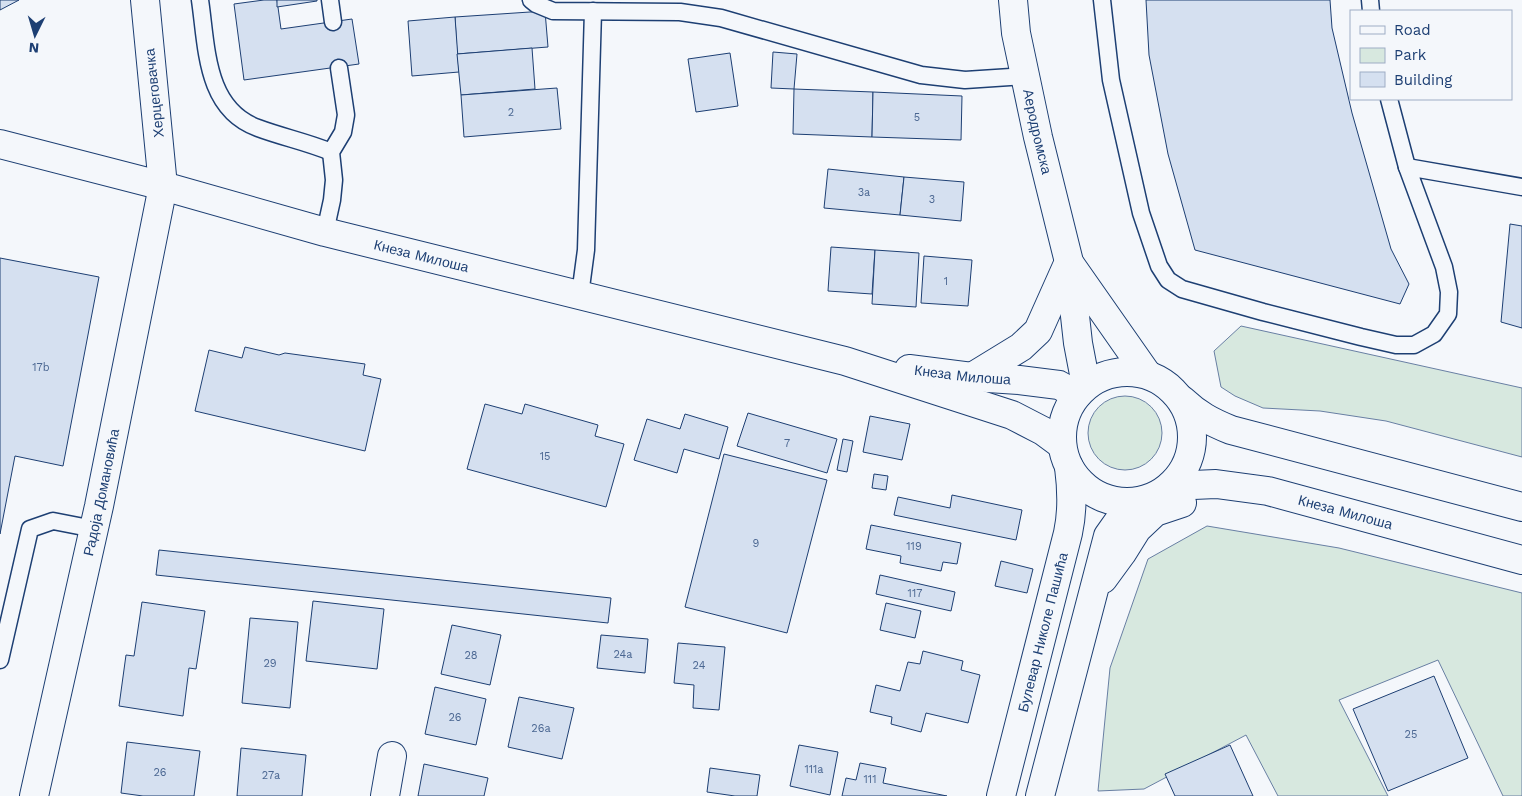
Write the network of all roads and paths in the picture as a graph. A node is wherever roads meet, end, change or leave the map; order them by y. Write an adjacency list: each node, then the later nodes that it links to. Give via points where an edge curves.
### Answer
1 (145, 0): 15 (street, Херцеговачка)
2 (200, 0): 13 (lane, via 212,81 230,110 257,128)
3 (330, 0): 8 (lane)
4 (531, 0): 7 (lane, via 554,11)
5 (1013, 0): 10 (street, Аеродромска, via 1016,33)
6 (1102, 0): 14 (lane, via 1111,80 1142,213 1159,266 1168,280 1182,289 1387,343 1414,345 1434,334 1448,314 1449,292 1444,267)
7 (593, 11): 10 (lane, via 680,12 721,18 921,75 966,80); 19 (lane, via 586,250)
8 (333, 22)
9 (340, 68): 13 (lane, via 346,115 343,132)
10 (1026, 76): 18 (street, Аеродромска)
11 (1389, 100): 14 (lane)
12 (0, 144): 15 (street, Кнеза Милоша)
13 (331, 152): 17 (lane, via 334,180)
14 (1407, 167): 16 (lane)
15 (163, 186): 17 (street, Кнеза Милоша); 30 (street, Радоја Домановића)
16 (1522, 187)
17 (325, 232): 19 (street, Кнеза Милоша)
18 (1069, 262): 21 (street, Аеродромска); 22 (street, via 1038,331 1022,347); 23 (street, Аеродромска)
19 (580, 295): 20 (street, Кнеза Милоша)
20 (845, 361): 22 (street, Кнеза Милоша); 25 (street, Кнеза Милоша, via 1012,415 1042,431)
21 (1147, 374): 23 (street, via 1126,371 1105,375); 24 (street, via 1167,384)
22 (972, 377): 23 (street, Кнеза Милоша, via 1020,380)
23 (1081, 390): 25 (street, via 1067,410 1062,428)
24 (1182, 400): 27 (street, via 1190,418 1193,438 1190,458 1181,475); 29 (street, via 1198,414 1232,430)
25 (1065, 456): 28 (street, via 1080,482 1095,494 1113,501); 37 (street, Булевар Николе Пашића, via 1072,495 1071,518)
26 (1244, 487): 27 (street, Кнеза Милоша, via 1216,484); 31 (street, Кнеза Милоша); 32 (street, via 1205,495 1155,512 1137,529)
27 (1167, 489): 28 (street)
28 (1132, 502): 32 (street, via 1108,536)
29 (1522, 507)
30 (94, 529): 33 (lane, via 53,521 30,529); 35 (street, Радоја Домановића)
31 (1522, 560)
32 (1094, 590): 38 (street)
33 (0, 660)
34 (392, 756): 36 (street)
35 (34, 796)
36 (385, 796)
37 (1002, 796)
38 (1040, 796)

